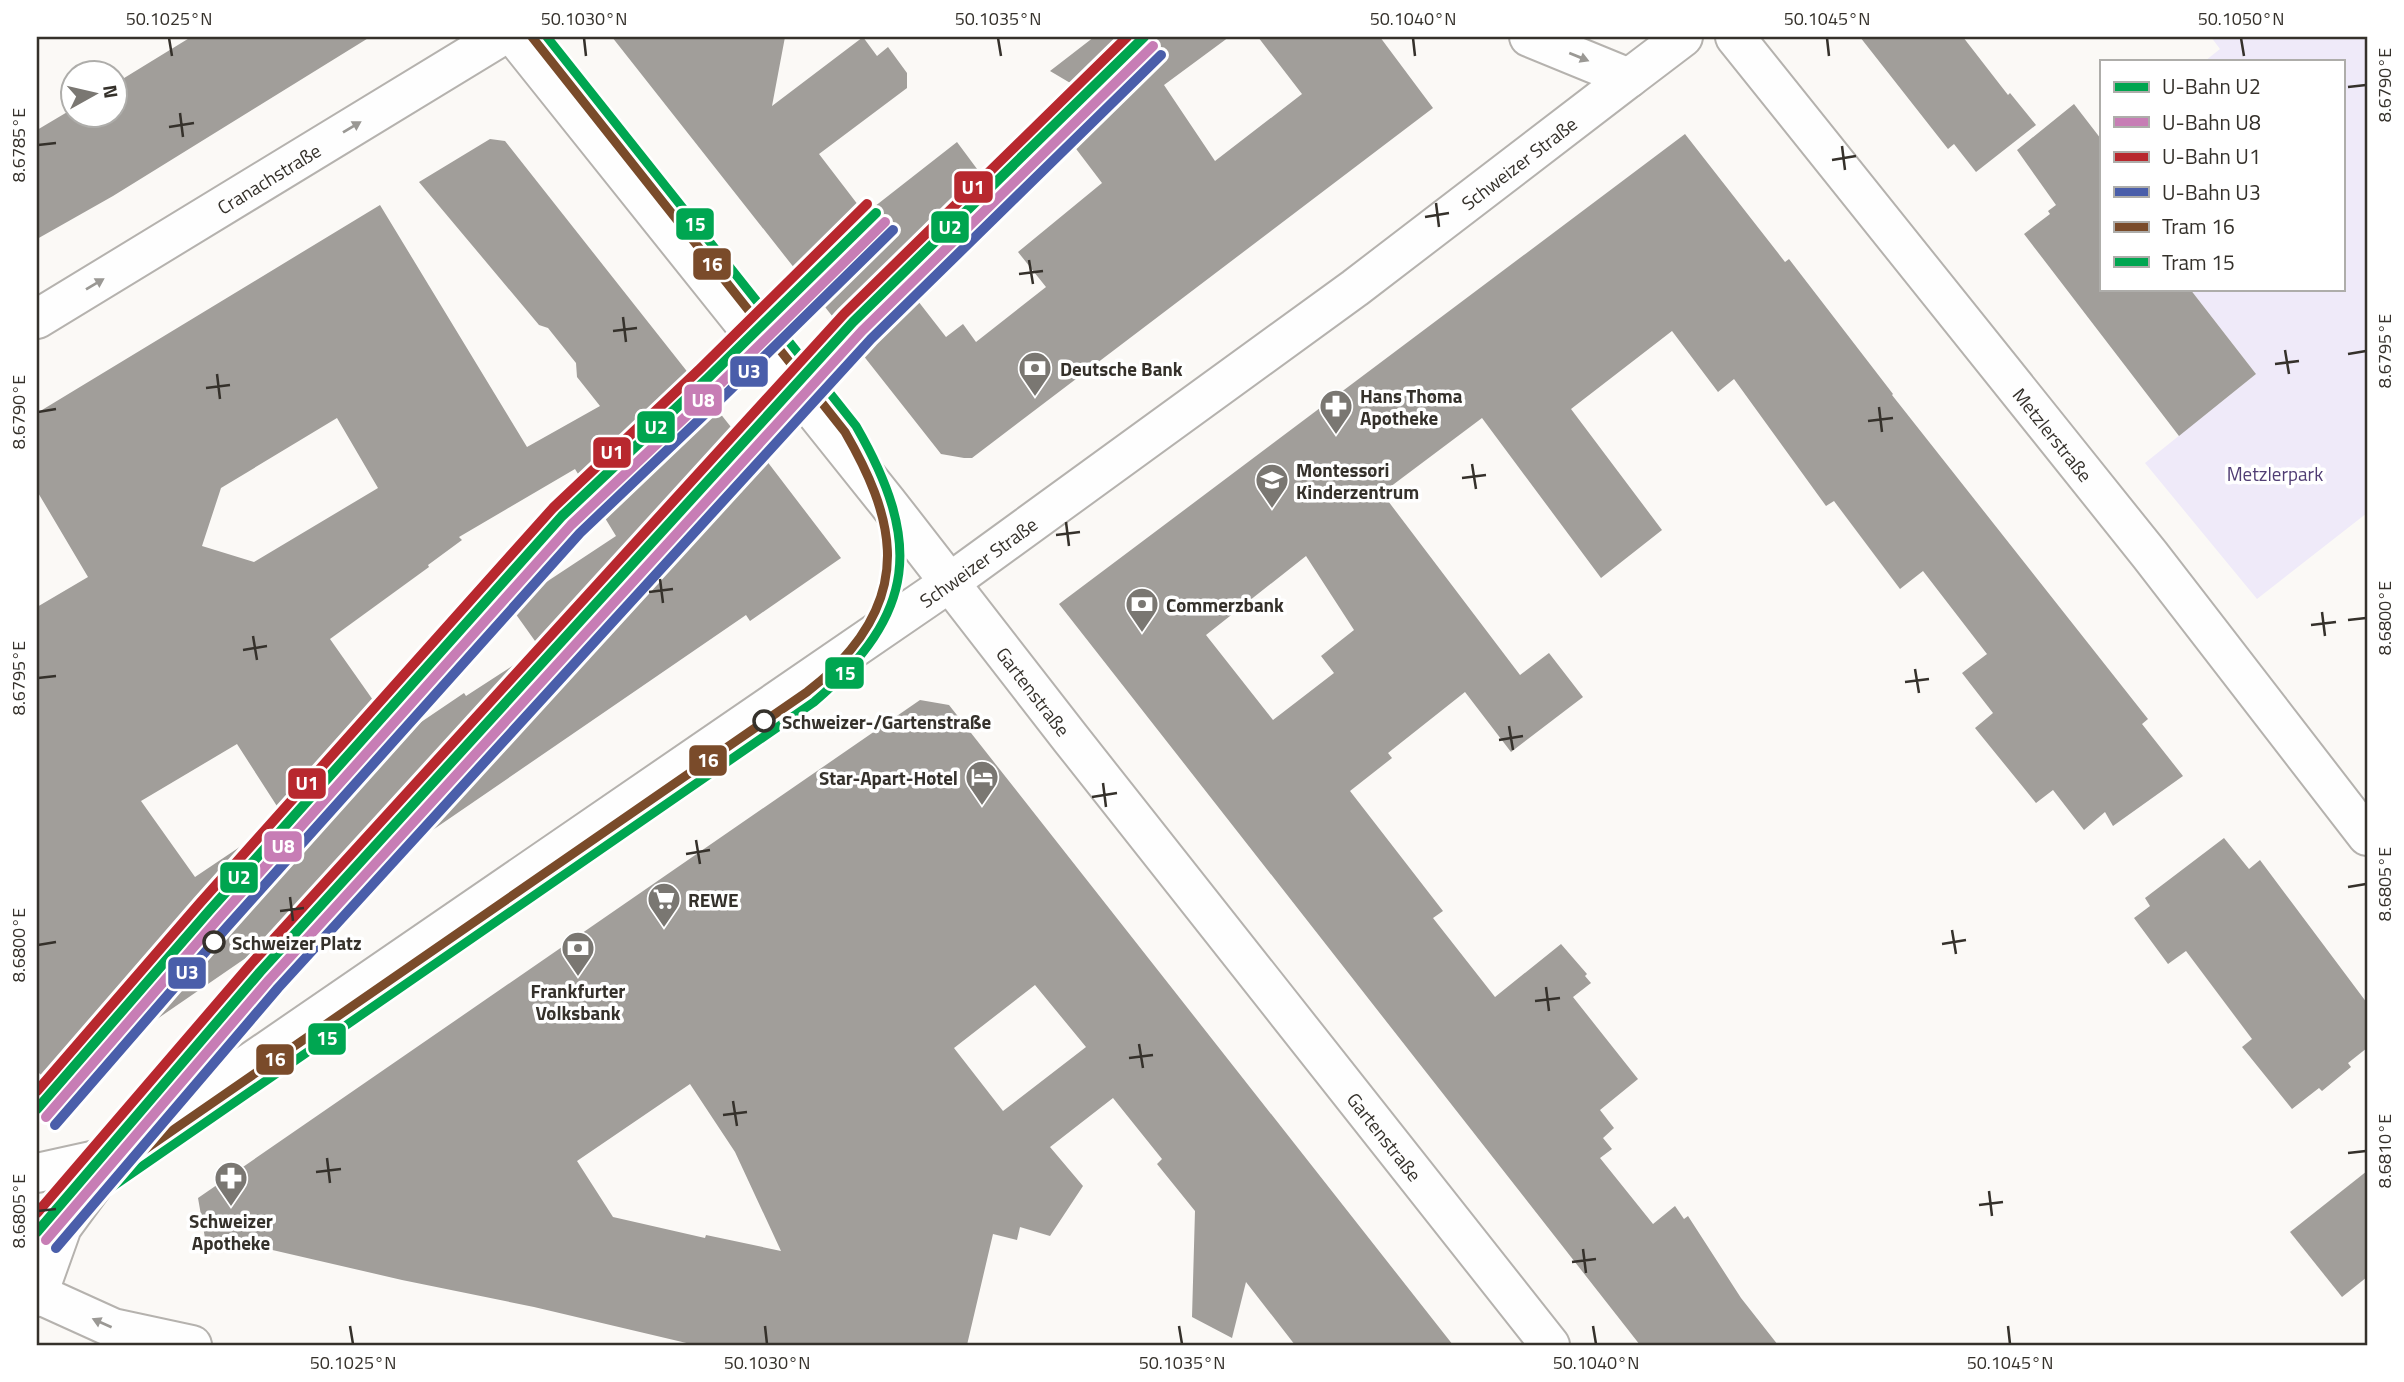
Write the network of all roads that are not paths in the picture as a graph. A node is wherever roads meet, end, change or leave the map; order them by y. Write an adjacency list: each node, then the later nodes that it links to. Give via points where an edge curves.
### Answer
1 (500, 37): 7 (street, Cranachstraße, one-way to 1)
2 (515, 37): 8 (street, Gartenstraße)
3 (1529, 37): 6 (street, one-way to 6)
4 (1683, 37): 6 (street, Schweizer Straße)
5 (1735, 37): 9 (street, Metzlerstraße, via 2150,555)
6 (1629, 78): 8 (street, Schweizer Straße, via 1355,288)
7 (37, 319)
8 (950, 583): 10 (street, Schweizer Straße); 14 (street, Gartenstraße)
9 (2367, 836)
10 (114, 1156): 11 (street); 12 (street, via 62,1227)
11 (37, 1174)
12 (37, 1295): 13 (street, one-way to 12, via 113,1328)
13 (192, 1345)
14 (1550, 1345)

